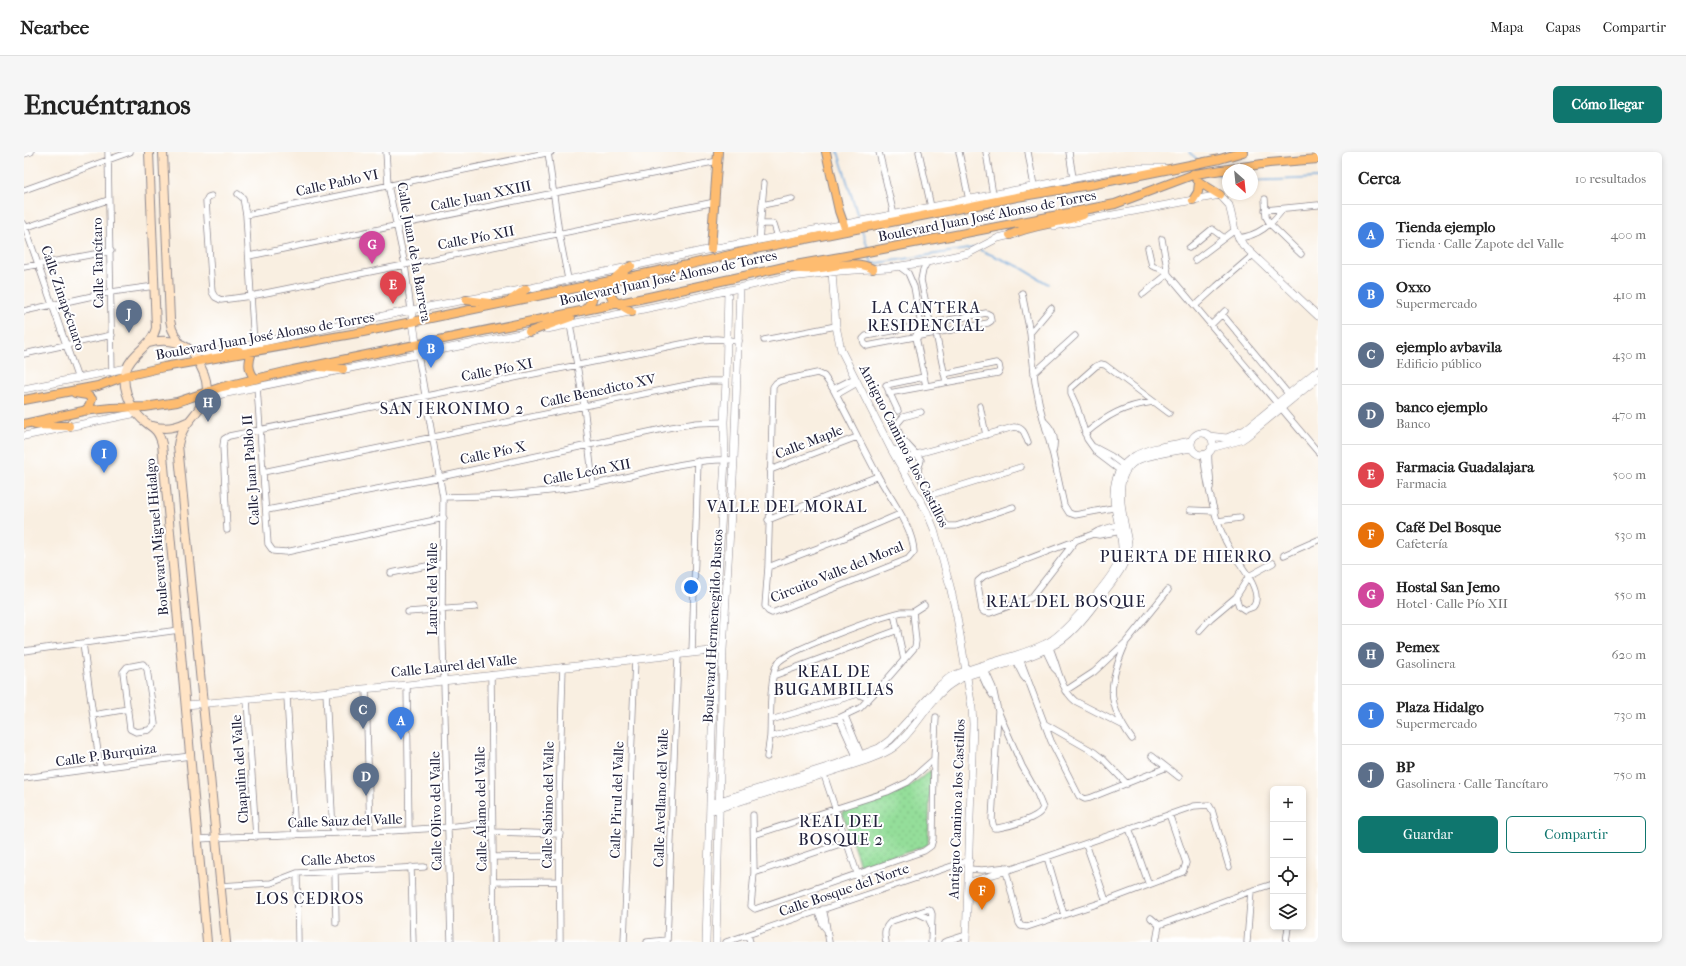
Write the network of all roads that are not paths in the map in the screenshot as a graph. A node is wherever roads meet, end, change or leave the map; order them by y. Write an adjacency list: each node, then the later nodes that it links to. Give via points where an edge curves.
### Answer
1 (31, 152): 18 (street)
2 (108, 152): 21 (street, Calle Tancítaro)
3 (130, 152): 21 (street)
4 (150, 152): 86 (main road)
5 (163, 152): 122 (main road, via 170,320)
6 (386, 152): 29 (street, Calle Juan de la Barrera)
7 (549, 152): 29 (street, Calle Pablo VI); 32 (street)
8 (718, 152): 23 (main road)
9 (826, 152): 56 (main road, via 838,211)
10 (879, 152): 50 (street)
11 (919, 152): 45 (street)
12 (959, 152): 40 (street)
13 (986, 152): 34 (street)
14 (1028, 152): 30 (street)
15 (1069, 152): 26 (street)
16 (1244, 152): 19 (main road, Boulevard Juan José Alonso de Torres)
17 (1314, 152): 22 (main road)
18 (24, 154)
19 (1219, 156): 24 (main road, Boulevard Juan José Alonso de Torres)
20 (1318, 158): 22 (main road, Boulevard Juan José Alonso de Torres)
21 (108, 160): 31 (street); 39 (street, Calle Tancítaro)
22 (1306, 160): 25 (main road, Boulevard Juan José Alonso de Torres)
23 (718, 161): 32 (street, Calle Juan XXIII); 42 (main road)
24 (1170, 169): 26 (street, Boulevard Juan José Alonso de Torres, via 1122,169); 51 (main road, Boulevard Juan José Alonso de Torres)
25 (1194, 174): 27 (main road); 46 (main road, Boulevard Juan José Alonso de Torres, via 1115,204)
26 (1073, 178): 30 (street, Boulevard Juan José Alonso de Torres)
27 (1199, 182): 35 (main road); 41 (main road, via 1198,192)
28 (764, 183): 43 (street)
29 (388, 185): 49 (street, Calle Pablo VI); 55 (street, Calle Juan de la Barrera)
30 (1034, 186): 34 (street, Boulevard Juan José Alonso de Torres)
31 (24, 190)
32 (554, 193): 55 (street, Calle Juan XXIII); 58 (street)
33 (238, 194): 49 (street, via 243,198)
34 (993, 195): 40 (street, Boulevard Juan José Alonso de Torres)
35 (1220, 195): 41 (street, Boulevard Juan José Alonso de Torres); 57 (street, via 1231,209)
36 (211, 196): 93 (street, Calle Pío XII, via 206,201 212,292 218,299)
37 (792, 199): 43 (street)
38 (1265, 199): 48 (street)
39 (108, 200): 54 (street); 68 (street, Calle Tancítaro)
40 (969, 200): 45 (street, Boulevard Juan José Alonso de Torres)
41 (1193, 200): 59 (street, Boulevard Juan José Alonso de Torres)
42 (715, 202): 58 (street, Calle Pío XII); 67 (main road)
43 (762, 205): 52 (street)
44 (1318, 206): 47 (street)
45 (931, 207): 50 (street, Boulevard Juan José Alonso de Torres)
46 (1094, 209): 59 (main road, via 1074,218 1028,228); 77 (main road, Boulevard Juan José Alonso de Torres)
47 (1283, 209): 48 (street); 53 (street)
48 (1265, 210): 53 (street)
49 (246, 215): 71 (street)
50 (894, 215): 51 (street, Boulevard Juan José Alonso de Torres)
51 (869, 223): 56 (main road, Boulevard Juan José Alonso de Torres)
52 (760, 224): 60 (street, via 774,224); 64 (street)
53 (1270, 224): 62 (street, via 1254,235); 69 (street)
54 (24, 226): 74 (street, Calle Zinapécuaro)
55 (397, 226): 71 (street, Calle Juan XXIII); 75 (street, Calle Juan de la Barrera)
56 (845, 227): 60 (street, Boulevard Juan José Alonso de Torres); 84 (main road, Boulevard Juan José Alonso de Torres)
57 (1235, 230): 61 (street); 62 (street)
58 (559, 233): 75 (street, Calle Pío XII); 83 (street)
59 (1010, 235): 73 (street, Boulevard Juan José Alonso de Torres, via 998,238 969,253)
60 (778, 236): 64 (street, Boulevard Juan José Alonso de Torres)
61 (1224, 238): 66 (street, via 1212,229); 72 (street)
62 (1238, 238): 70 (street)
63 (1162, 239): 82 (street)
64 (759, 240): 67 (street, Boulevard Juan José Alonso de Torres)
65 (1148, 248): 82 (street, via 1152,266)
66 (1189, 248)
67 (710, 249): 76 (street, Boulevard Juan José Alonso de Torres)
68 (111, 251): 74 (street); 90 (street, Calle Tancítaro)
69 (1301, 254)
70 (1254, 255): 99 (street); 105 (street)
71 (249, 256): 93 (street)
72 (1195, 260)
73 (927, 262): 79 (street, Boulevard Juan José Alonso de Torres); 108 (street, via 922,270 921,280)
74 (38, 264): 78 (street); 98 (street, Calle Zinapécuaro)
75 (404, 264): 93 (street, Calle Pío XII); 101 (street, Calle Juan de la Barrera)
76 (631, 266): 83 (street, Boulevard Juan José Alonso de Torres); 84 (main road)
77 (784, 266): 80 (main road, via 812,269 856,264); 96 (main road, Boulevard Juan José Alonso de Torres)
78 (24, 267)
79 (900, 267): 80 (street, Boulevard Juan José Alonso de Torres); 111 (street, via 908,273 912,281)
80 (873, 269): 81 (street, Boulevard Juan José Alonso de Torres)
81 (832, 272): 88 (street, Boulevard Juan José Alonso de Torres, via 783,278); 110 (street, Antiguo Camino a los Castillos)
82 (1168, 274): 92 (street); 99 (street)
83 (568, 279): 87 (street, Boulevard Juan José Alonso de Torres)
84 (614, 280): 85 (main road, Boulevard Juan José Alonso de Torres); 96 (main road, via 610,287 611,296)
85 (586, 285): 95 (main road, Boulevard Juan José Alonso de Torres); 102 (main road, via 591,288 594,295)
86 (155, 286): 90 (street); 121 (main road, via 156,328)
87 (526, 288): 94 (street, Boulevard Juan José Alonso de Torres); 95 (main road)
88 (740, 288): 89 (street, Boulevard Juan José Alonso de Torres); 120 (street, Boulevard Hermenegildo Bustos)
89 (728, 290): 104 (street, Boulevard Juan José Alonso de Torres); 118 (street, Boulevard Hermenegildo Bustos)
90 (111, 292): 98 (street); 115 (street, Calle Tancítaro)
91 (1022, 293): 114 (street)
92 (1142, 294)
93 (251, 296): 125 (street)
94 (466, 300): 97 (main road); 101 (street, Boulevard Juan José Alonso de Torres)
95 (509, 301): 97 (main road, Boulevard Juan José Alonso de Torres)
96 (618, 303): 102 (main road, Boulevard Juan José Alonso de Torres); 104 (main road)
97 (498, 304): 106 (main road, Boulevard Juan José Alonso de Torres)
98 (53, 305): 103 (street); 123 (street, Calle Zinapécuaro)
99 (1196, 306): 109 (street)
100 (1051, 308): 114 (street)
101 (411, 310): 106 (street, Calle Juan de la Barrera); 125 (street, Boulevard Juan José Alonso de Torres)
102 (585, 310): 112 (main road); 124 (main road, Boulevard Juan José Alonso de Torres)
103 (24, 311)
104 (632, 312): 107 (street, Boulevard Juan José Alonso de Torres)
105 (1318, 316)
106 (413, 321): 124 (street, Calle Juan de la Barrera); 125 (main road, Boulevard Juan José Alonso de Torres)
107 (570, 324): 112 (street, Boulevard Juan José Alonso de Torres); 131 (street)
108 (932, 324): 111 (street); 113 (street); 113 (street, via 986,313 990,315 991,321 988,324)
109 (1211, 325): 154 (street, via 1223,313); 161 (street)
110 (836, 326): 119 (street); 142 (street, Antiguo Camino a los Castillos, via 841,350)
111 (920, 326): 117 (street); 117 (street, via 866,336 863,339 867,346)
112 (529, 332): 129 (street, Boulevard Juan José Alonso de Torres)
113 (936, 333): 117 (street); 138 (street)
114 (1030, 333): 137 (street)
115 (112, 335): 123 (street); 135 (street, Calle Tancítaro)
116 (1076, 336): 137 (street)
117 (916, 337): 139 (street)
118 (728, 340): 120 (street, Calle Pío XI); 131 (street, Calle Pío XI, via 702,340); 143 (street, Boulevard Hermenegildo Bustos)
119 (764, 340)
120 (739, 341): 187 (street, Boulevard Hermenegildo Bustos)
121 (149, 343): 122 (main road); 136 (main road, via 137,352)
122 (179, 343): 127 (main road, Boulevard Miguel Hidalgo)
123 (67, 345): 128 (street); 141 (street, Calle Zinapécuaro)
124 (416, 345): 129 (street, Calle Juan de la Barrera); 132 (main road, Boulevard Juan José Alonso de Torres)
125 (253, 348): 126 (main road); 130 (main road, Boulevard Juan José Alonso de Torres); 145 (main road, via 249,366)
126 (223, 350): 127 (street, Boulevard Juan José Alonso de Torres)
127 (192, 352): 130 (main road, Boulevard Miguel Hidalgo)
128 (24, 354)
129 (418, 355): 133 (street, Boulevard Juan José Alonso de Torres); 153 (street, Calle Juan de la Barrera)
130 (199, 361): 136 (main road, Boulevard Juan José Alonso de Torres); 149 (main road, Boulevard Miguel Hidalgo)
131 (577, 366): 153 (street, Calle Pío XI); 159 (street)
132 (309, 367): 133 (main road); 145 (main road, Boulevard Juan José Alonso de Torres)
133 (343, 369): 145 (street, Boulevard Juan José Alonso de Torres)
134 (1318, 370): 154 (street)
135 (112, 372): 136 (street, Boulevard Juan José Alonso de Torres); 141 (street, Boulevard Juan José Alonso de Torres)
136 (126, 372): 148 (main road, Boulevard Juan José Alonso de Torres, via 104,384); 162 (main road, Boulevard Miguel Hidalgo, via 126,392)
137 (1034, 373): 201 (street, via 1037,396 1064,505 1069,513 1078,514)
138 (944, 374): 144 (street); 144 (street, via 996,363 999,365 998,373)
139 (924, 377): 146 (street); 151 (street, via 888,383 886,385)
140 (1318, 378): 154 (street)
141 (78, 380): 147 (street, Boulevard Juan José Alonso de Torres)
142 (856, 380): 150 (street); 182 (street, Antiguo Camino a los Castillos)
143 (726, 381): 159 (street, Calle Benedicto XV, via 704,381); 168 (street, Boulevard Hermenegildo Bustos)
144 (946, 382): 146 (street)
145 (256, 383): 149 (main road, Boulevard Juan José Alonso de Torres); 157 (street, Boulevard Juan José Alonso de Torres); 172 (street, Calle Juan Pablo II)
146 (926, 386): 151 (street)
147 (24, 389)
148 (67, 392): 155 (main road, Boulevard Juan José Alonso de Torres); 163 (main road, via 91,397 91,403)
149 (207, 392): 157 (main road, Boulevard Miguel Hidalgo); 162 (main road, Boulevard Juan José Alonso de Torres, via 177,402)
150 (834, 392): 178 (street, Circuito Valle del Moral); 192 (street, Circuito Valle del Moral, via 824,376 817,373 775,384 772,395)
151 (889, 393): 164 (street)
152 (24, 396): 155 (main road)
153 (424, 397): 172 (street, Calle Pío XI); 176 (street, Calle Juan de la Barrera)
154 (1290, 397): 161 (street)
155 (36, 398): 156 (main road, Boulevard Juan José Alonso de Torres)
156 (24, 400)
157 (204, 402): 167 (main road, Boulevard Miguel Hidalgo)
158 (1153, 402): 166 (street); 173 (street, via 1125,408 1110,415); 173 (street, via 1105,365 1096,366 1070,390)
159 (584, 406): 176 (street, Calle Benedicto XV); 181 (street)
160 (980, 406): 174 (street)
161 (1280, 406): 177 (street, via 1238,434 1227,438); 183 (street, via 1241,440); 184 (street)
162 (135, 410): 163 (main road, Boulevard Juan José Alonso de Torres); 170 (street); 171 (main road, Boulevard Miguel Hidalgo)
163 (83, 411): 169 (main road, Boulevard Juan José Alonso de Torres)
164 (898, 411)
165 (921, 412): 185 (street, via 903,417 897,424 899,434)
166 (1169, 413)
167 (188, 422): 171 (main road, via 169,428); 255 (main road, Boulevard Miguel Hidalgo, via 180,434 178,445)
168 (724, 422): 181 (street, Calle Pío X, via 697,423); 186 (street, Boulevard Hermenegildo Bustos)
169 (24, 425): 170 (main road)
170 (69, 426): 175 (street)
171 (153, 426): 228 (main road, Boulevard Miguel Hidalgo, via 162,444)
172 (261, 430): 193 (street, Calle Juan Pablo II); 211 (street, Calle Pío XI, via 226,437 223,442)
173 (1085, 434): 191 (street, via 1093,447 1104,451)
174 (986, 435): 179 (street, via 1018,427 1023,430); 185 (street)
175 (24, 436)
176 (433, 436): 193 (street, Calle Benedicto XV); 196 (street, Calle Juan de la Barrera)
177 (1209, 436): 180 (street, via 1199,433); 183 (street, via 1212,442)
178 (857, 437): 192 (street, Calle Maple); 195 (street, Circuito Valle del Moral)
179 (1028, 442)
180 (1191, 444): 183 (street, via 1196,453); 191 (street, via 1140,459)
181 (588, 445): 196 (street, Calle Pío X); 197 (street)
182 (891, 449): 188 (street, via 898,450); 194 (street, Antiguo Camino a los Castillos)
183 (1208, 451): 204 (street, via 1207,481)
184 (1318, 452)
185 (917, 454): 188 (street); 198 (street, via 922,462 918,472)
186 (725, 460): 187 (street, Calle León XII); 189 (street, Calle León XII); 234 (street, Boulevard Hermenegildo Bustos)
187 (734, 460): 235 (street, Boulevard Hermenegildo Bustos)
188 (904, 460): 194 (street, via 907,467)
189 (698, 461): 197 (street, Calle León XII); 237 (street)
190 (1021, 467): 198 (street)
191 (1124, 469): 201 (street)
192 (770, 470): 208 (street, Circuito Valle del Moral)
193 (263, 472): 202 (street, Calle Juan Pablo II)
194 (904, 473): 244 (street, Antiguo Camino a los Castillos, via 934,529 950,586)
195 (878, 476): 205 (street, Circuito Valle del Moral); 208 (street)
196 (440, 477): 199 (street, Calle Juan de la Barrera); 202 (street, Calle Pío X)
197 (593, 484): 199 (street, Calle León XII, via 530,494)
198 (931, 495): 200 (street, via 947,526)
199 (443, 497): 206 (street, Laurel del Valle)
200 (1013, 507)
201 (1119, 507): 210 (street)
202 (267, 510): 206 (street, Calle Juan Pablo II, via 268,544 271,550 278,553)
203 (1190, 510): 204 (street)
204 (1216, 511): 209 (street)
205 (900, 514): 217 (street); 217 (street, Circuito Valle del Moral, via 912,543 914,552 910,557 775,612 768,611 765,606)
206 (444, 518): 216 (street, Laurel del Valle)
207 (1240, 518): 209 (street)
208 (768, 520): 217 (street, Circuito Valle del Moral)
209 (1218, 521): 219 (street, via 1230,550)
210 (1122, 527): 212 (street, via 1098,531); 233 (street, via 1129,549 1125,563 1076,627 1062,640)
211 (226, 530)
212 (1076, 540): 212 (street, via 984,576 978,581 982,610 990,613 1031,598)
213 (1318, 540): 214 (street)
214 (1284, 555)
215 (1273, 562): 219 (street)
216 (442, 563): 218 (street); 224 (street, Laurel del Valle)
217 (768, 567)
218 (391, 573)
219 (1248, 576): 221 (street); 221 (street, via 1256,593 1256,604 1245,610 1239,606)
220 (1168, 590): 232 (street)
221 (1236, 597): 230 (street)
222 (924, 605): 226 (street)
223 (475, 607): 224 (street)
224 (442, 608): 225 (street); 247 (street, Laurel del Valle)
225 (408, 612)
226 (913, 612): 227 (street); 241 (street, via 916,644)
227 (894, 614): 229 (street); 246 (street, via 787,656 778,662)
228 (179, 630): 231 (street); 256 (main road, Boulevard Miguel Hidalgo)
229 (898, 630): 241 (street); 246 (street)
230 (1199, 632)
231 (83, 642): 236 (street); 259 (street)
232 (1126, 642): 250 (street, via 1094,672); 264 (street, via 1116,666 1111,688 1113,704)
233 (1047, 646): 239 (street); 250 (street)
234 (714, 650): 235 (street, Calle Laurel del Valle); 237 (street, Calle Laurel del Valle); 281 (street, Boulevard Hermenegildo Bustos)
235 (723, 650): 278 (street, Boulevard Hermenegildo Bustos)
236 (24, 651)
237 (692, 652): 238 (street, Calle Laurel del Valle)
238 (678, 655): 240 (street, Calle Laurel del Valle); 332 (street, Calle Avellano del Valle)
239 (1017, 657): 243 (street); 263 (street)
240 (635, 659): 242 (street, Calle Laurel del Valle); 340 (street, Calle Pirul del Valle)
241 (904, 660): 253 (street)
242 (563, 667): 245 (street, Calle Laurel del Valle); 294 (street, Calle Sabino del Valle)
243 (982, 669): 244 (street); 258 (street, via 993,688)
244 (966, 674): 270 (street, via 950,677 890,740); 305 (street, Antiguo Camino a los Castillos, via 973,724)
245 (491, 675): 247 (street, Calle Laurel del Valle); 287 (street, Calle Álamo del Valle)
246 (773, 676): 262 (street)
247 (446, 680): 248 (street, Calle Laurel del Valle); 288 (street, Calle Olivo del Valle)
248 (407, 685): 249 (street, Calle Laurel del Valle); 290 (street)
249 (366, 689): 251 (street, Calle Laurel del Valle); 291 (street)
250 (1065, 691): 264 (street, via 1075,701)
251 (326, 692): 252 (street, Calle Laurel del Valle); 293 (street)
252 (287, 697): 254 (street, Calle Laurel del Valle); 295 (street)
253 (869, 699): 260 (street, via 860,708); 262 (street, via 858,694)
254 (247, 700): 255 (street, Calle Laurel del Valle); 297 (street, Chapulin del Valle)
255 (204, 704): 256 (street, Calle Laurel del Valle); 298 (main road, Boulevard Miguel Hidalgo)
256 (186, 705): 267 (main road, Boulevard Miguel Hidalgo)
257 (128, 709): 257 (street, via 132,731 149,730 154,726 147,669 143,664 124,670); 259 (street)
258 (998, 710): 258 (street, via 1043,808 1033,817 994,828 992,820)
259 (93, 715): 272 (street)
260 (842, 717): 265 (street); 270 (street)
261 (936, 717): 271 (street)
262 (771, 720): 265 (street)
263 (1045, 724): 277 (street, via 1094,752); 277 (street, via 1079,796 1090,798)
264 (1122, 725): 266 (street)
265 (770, 737): 269 (street)
266 (1132, 739)
267 (190, 756): 272 (street, Calle P. Burquiza); 299 (main road, Boulevard Miguel Hidalgo)
268 (1152, 756): 273 (street)
269 (767, 757)
270 (860, 759): 274 (street)
271 (934, 759): 283 (street, via 901,786); 314 (street, via 931,846 924,851)
272 (100, 767): 276 (street, Calle P. Burquiza)
273 (1165, 768): 275 (street); 277 (street)
274 (823, 772): 279 (street); 283 (street)
275 (1179, 777)
276 (24, 778)
277 (1127, 784)
278 (720, 787): 280 (street, via 726,794); 282 (street, Boulevard Hermenegildo Bustos)
279 (754, 794): 280 (street); 282 (street)
280 (735, 796): 282 (street)
281 (710, 804): 282 (street); 284 (street, Boulevard Hermenegildo Bustos)
282 (720, 804): 284 (street); 343 (street, Boulevard Hermenegildo Bustos)
283 (836, 809): 296 (street); 300 (street)
284 (710, 811): 342 (street, Boulevard Hermenegildo Bustos)
285 (1169, 814): 289 (street); 306 (street, via 1194,806 1209,805); 319 (street, via 1186,863 1184,870 1179,874)
286 (753, 815): 296 (street)
287 (492, 822): 288 (street, Calle Sauz del Valle); 292 (street, Calle Álamo del Valle)
288 (448, 828): 290 (street, Calle Sauz del Valle); 337 (street, Calle Olivo del Valle)
289 (1129, 828): 301 (street); 319 (street)
290 (409, 830): 291 (street, Calle Sauz del Valle)
291 (370, 832): 293 (street, Calle Sauz del Valle)
292 (493, 832): 294 (street); 303 (street, Calle Álamo del Valle)
293 (333, 833): 295 (street, Calle Sauz del Valle)
294 (560, 834): 302 (street, Calle Sabino del Valle)
295 (295, 835): 297 (street, Calle Sauz del Valle)
296 (754, 835): 313 (street)
297 (256, 837): 298 (street, Calle Sauz del Valle)
298 (215, 838): 299 (street, Calle Sauz del Valle); 321 (main road, Boulevard Miguel Hidalgo)
299 (199, 839): 333 (main road, Boulevard Miguel Hidalgo)
300 (846, 842): 313 (street); 314 (street)
301 (1086, 844): 304 (street); 323 (street)
302 (560, 856): 303 (street); 315 (street, Calle Sabino del Valle)
303 (493, 857): 316 (street, Calle Álamo del Valle)
304 (1047, 857): 310 (street); 325 (street)
305 (970, 860): 309 (street, Antiguo Camino a los Castillos); 324 (street, Calle Bosque del Norte)
306 (1229, 866)
307 (411, 867): 308 (street, Calle Abetos); 311 (street, Calle Abetos); 336 (street)
308 (424, 867)
309 (969, 869): 310 (street); 317 (street, Antiguo Camino a los Castillos)
310 (1005, 869): 317 (street); 325 (street, via 1019,923 1023,927)
311 (334, 872): 312 (street, Calle Abetos); 327 (street)
312 (297, 873): 321 (street, Calle Abetos, via 271,883); 335 (street)
313 (754, 873): 314 (street, via 751,906 755,909)
314 (857, 874): 318 (street)
315 (559, 881): 316 (street); 339 (street, Calle Sabino del Valle)
316 (494, 882): 338 (street, Calle Álamo del Valle)
317 (968, 882): 331 (street, Antiguo Camino a los Castillos)
318 (862, 885)
319 (1149, 885): 323 (street)
320 (1270, 885): 322 (street)
321 (220, 886): 334 (main road, Boulevard Miguel Hidalgo)
322 (1251, 891): 328 (street); 351 (street)
323 (1106, 901): 325 (street)
324 (820, 910): 330 (street, Calle Bosque del Norte); 346 (street)
325 (1064, 915)
326 (1151, 918): 328 (street)
327 (336, 923)
328 (1159, 924): 350 (street)
329 (1288, 930): 352 (street)
330 (748, 935): 344 (street, Calle Bosque del Norte); 345 (street)
331 (965, 940): 349 (street)
332 (667, 941): 341 (street)
333 (208, 942)
334 (226, 942)
335 (298, 942)
336 (413, 942)
337 (451, 942)
338 (494, 942)
339 (560, 942)
340 (624, 942)
341 (647, 942)
342 (706, 942)
343 (716, 942)
344 (726, 942)
345 (750, 942)
346 (829, 942)
347 (886, 942): 348 (street, via 885,932 892,921 930,910)
348 (931, 942)
349 (944, 942)
350 (1156, 942)
351 (1247, 942)
352 (1286, 942)

